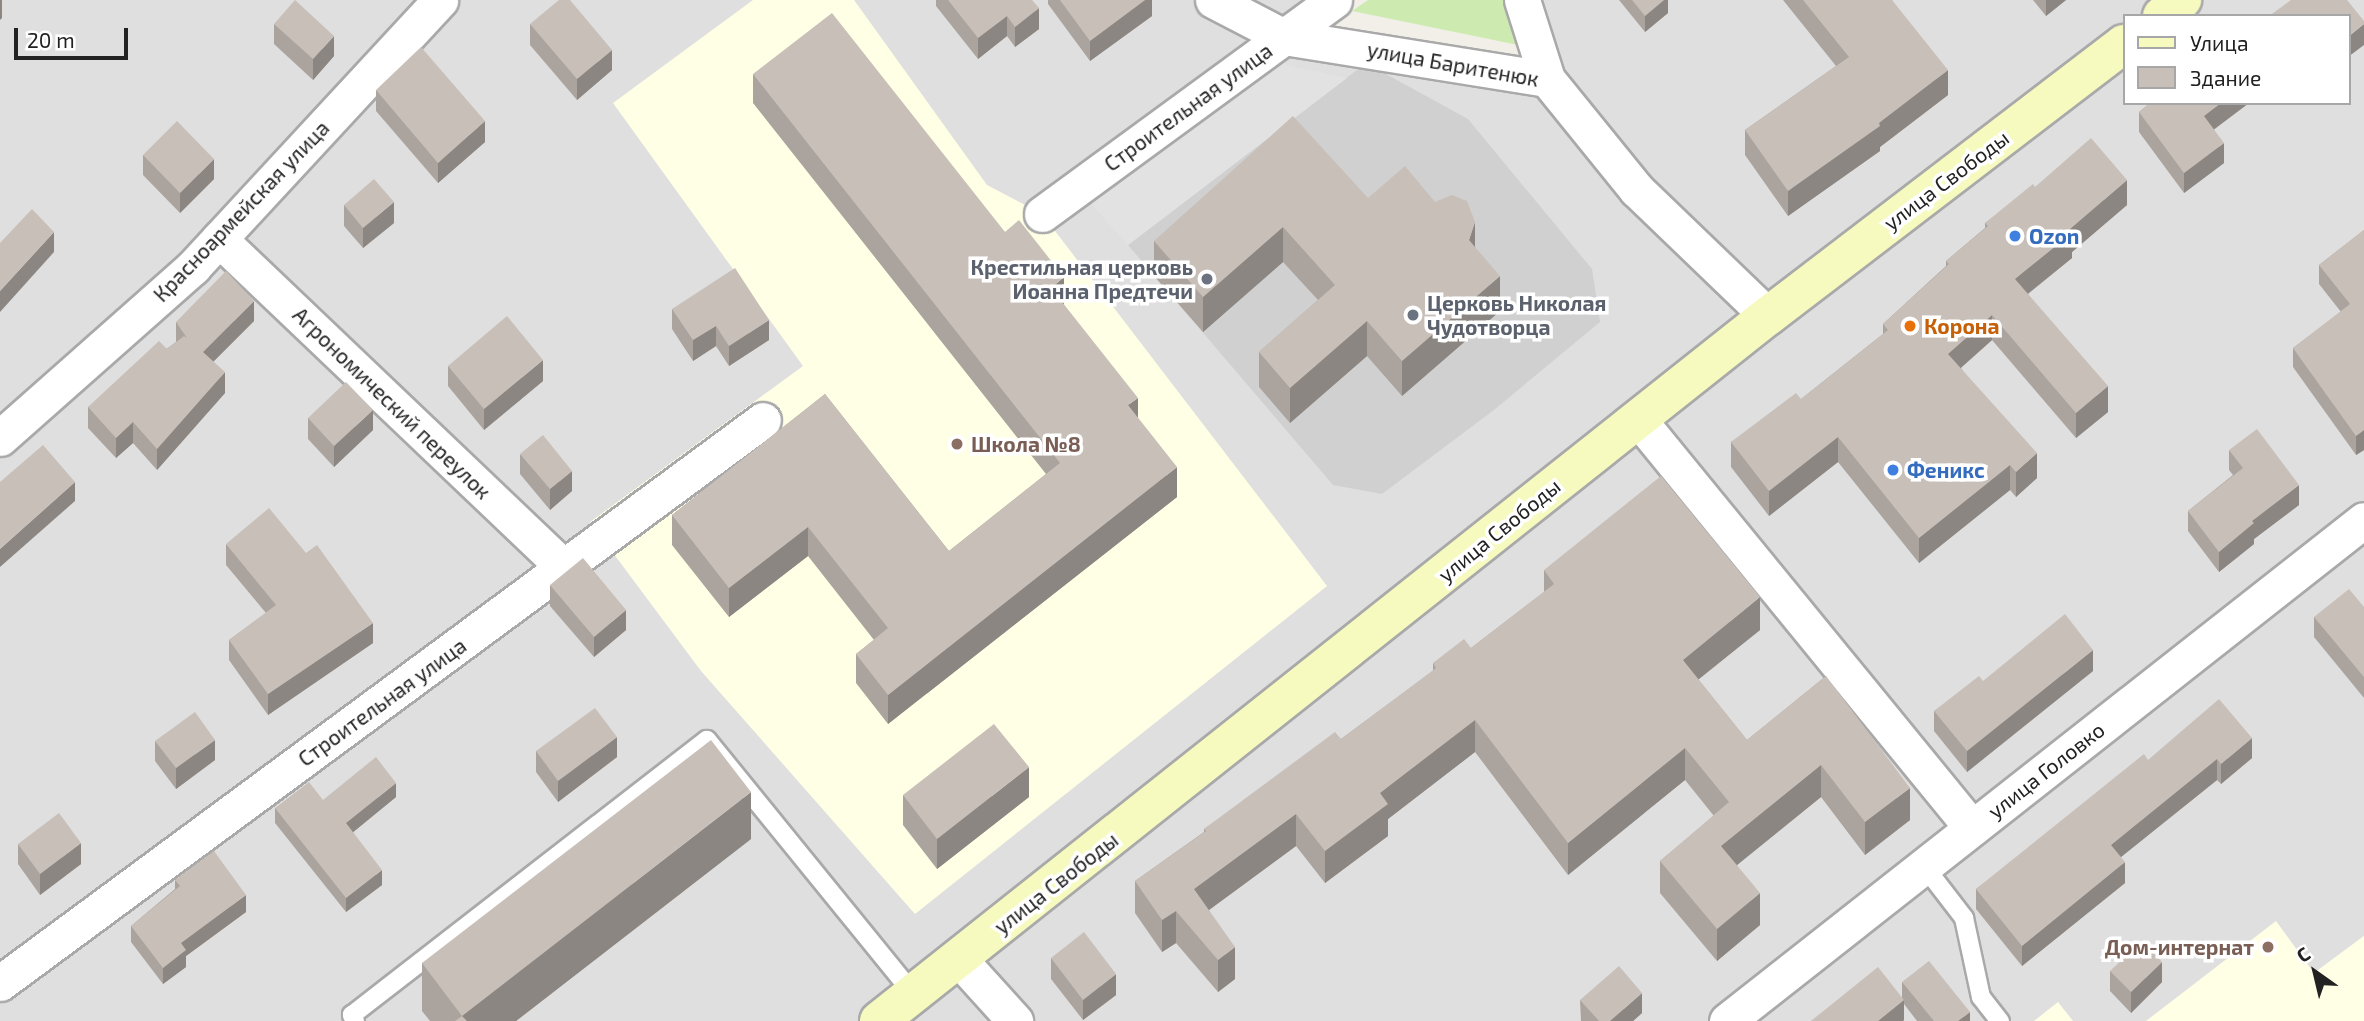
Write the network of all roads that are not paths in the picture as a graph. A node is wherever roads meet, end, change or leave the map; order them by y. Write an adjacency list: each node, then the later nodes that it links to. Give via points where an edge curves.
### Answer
1 (440, 0): 11 (street, Красноармейская улица)
2 (1213, 0): 7 (street, улица Баритенюк)
3 (1334, 0): 7 (street, Строительная улица)
4 (1522, 0): 9 (street)
5 (2182, 0): 6 (main road)
6 (2164, 14)
7 (1284, 37): 9 (street, улица Баритенюк); 10 (street, Строительная улица)
8 (2122, 46): 12 (main road, улица Свободы)
9 (1547, 79): 12 (street, улица Баритенюк, via 1637,190)
10 (1042, 214)
11 (219, 239): 15 (street, Красноармейская улица); 17 (street, Агрономический переулок)
12 (1768, 316): 13 (main road, улица Свободы)
13 (1639, 419): 18 (street); 20 (main road, улица Свободы)
14 (763, 420): 17 (street, Строительная улица)
15 (0, 438)
16 (2364, 520): 18 (street, улица Головко)
17 (564, 567): 21 (street, Строительная улица)
18 (1972, 828): 19 (street, улица Головко)
19 (1924, 866): 26 (street, улица Головко); 27 (lane, via 1964,918 1981,997)
20 (960, 959): 22 (main road, улица Свободы); 25 (street)
21 (0, 983)
22 (914, 995): 23 (lane, via 707,740 352,1015); 24 (main road, улица Свободы)
23 (355, 1021)
24 (879, 1021)
25 (1015, 1021)
26 (1727, 1021)
27 (2000, 1021)

